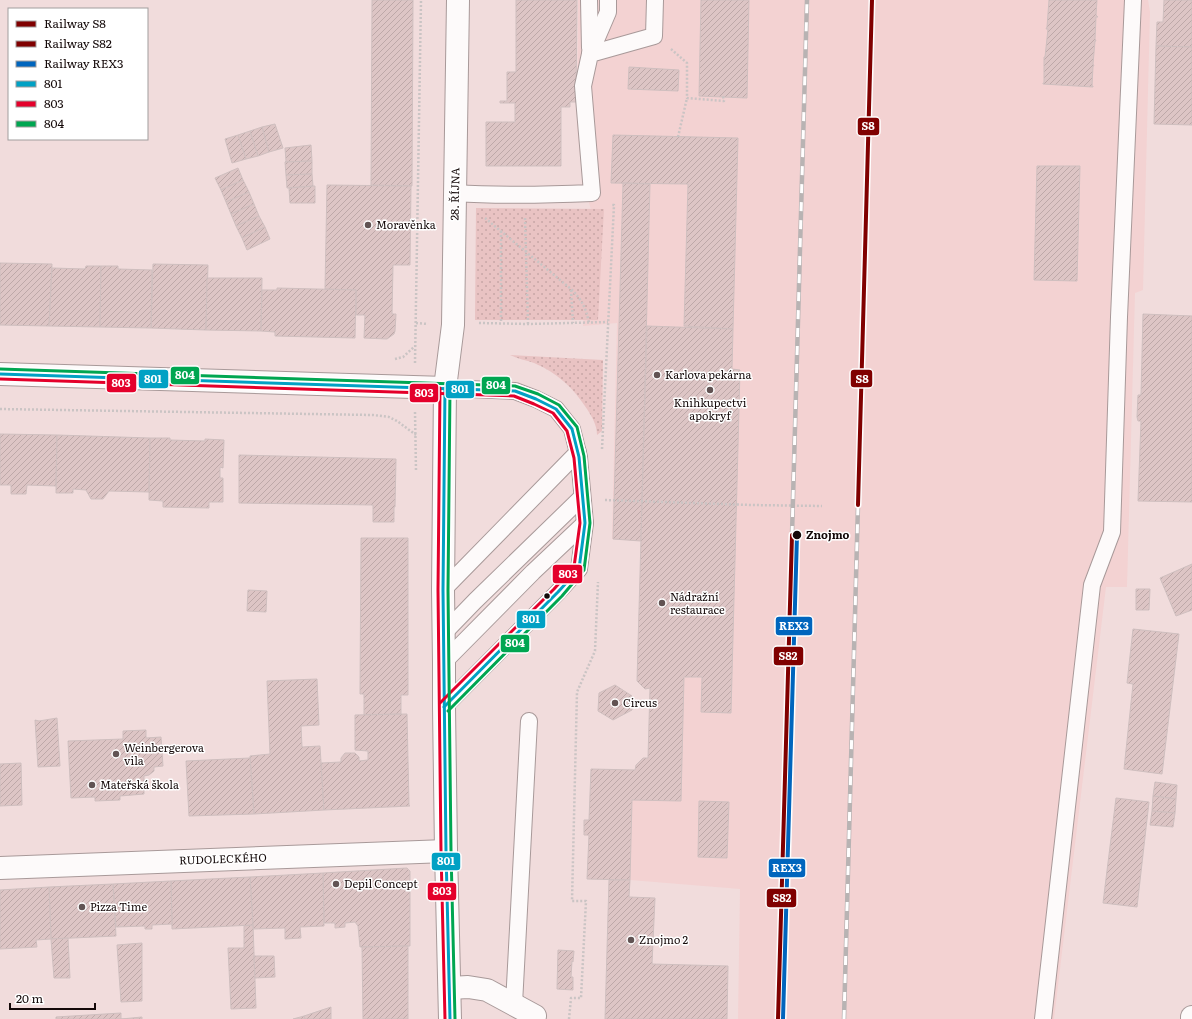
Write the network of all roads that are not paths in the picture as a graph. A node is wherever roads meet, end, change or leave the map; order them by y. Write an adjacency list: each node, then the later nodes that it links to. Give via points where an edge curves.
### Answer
1 (458, 0): 7 (street, 28. ŘÍJNA)
2 (589, 0): 6 (lane)
3 (608, 0): 6 (lane, via 608,12)
4 (655, 0): 6 (lane, via 654,36)
5 (1132, 0): 24 (lane, via 1118,317 1112,532 1092,585)
6 (590, 54): 7 (lane, via 583,86 592,193)
7 (455, 193): 9 (street, 28. ŘÍJNA, via 453,324)
8 (0, 374): 9 (street)
9 (445, 388): 10 (lane, via 515,391 536,399 556,409 572,429); 13 (street, 28. ŘÍJNA)
10 (578, 452): 11 (lane); 13 (lane)
11 (582, 497): 12 (lane); 14 (lane)
12 (584, 523): 15 (lane); 16 (lane, via 579,568)
13 (443, 590): 14 (street, 28. ŘÍJNA)
14 (444, 633): 15 (street, 28. ŘÍJNA)
15 (444, 662): 16 (street, 28. ŘÍJNA)
16 (444, 707): 18 (street, 28. ŘÍJNA)
17 (529, 721): 21 (lane)
18 (446, 852): 19 (street, RUDOLECKÉHO); 20 (street, 28. ŘÍJNA)
19 (0, 868)
20 (450, 988): 21 (street, via 486,990); 23 (street, 28. ŘÍJNA)
21 (514, 1004): 22 (street)
22 (536, 1018)
23 (450, 1019)
24 (1043, 1019)

